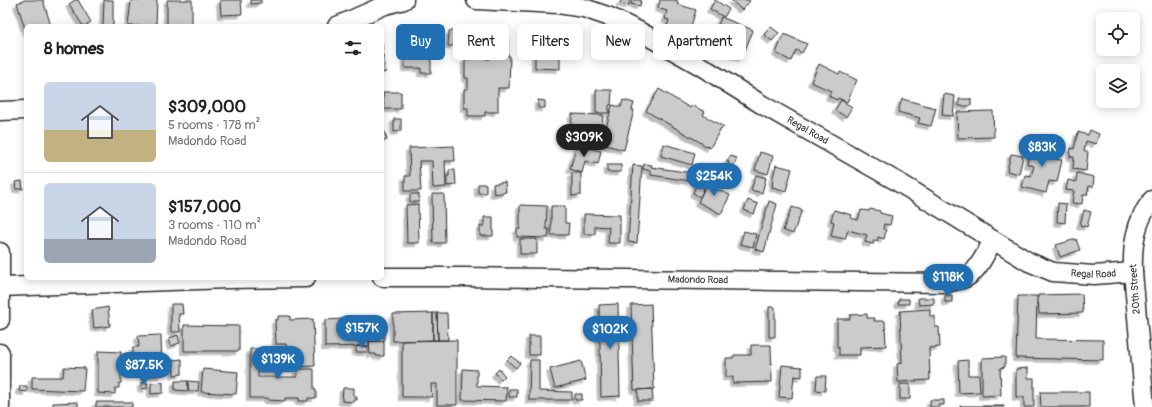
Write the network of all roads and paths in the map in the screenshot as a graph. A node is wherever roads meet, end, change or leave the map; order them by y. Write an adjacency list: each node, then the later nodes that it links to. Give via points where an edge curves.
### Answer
1 (404, 0): 3 (street, via 385,5)
2 (476, 0): 7 (street, Regal Road, via 558,4 584,8 610,17 699,65)
3 (342, 24)
4 (24, 110): 5 (street)
5 (0, 111)
6 (1152, 200): 9 (street, 20th Street, via 1135,232)
7 (993, 240): 9 (street, Regal Road, via 1029,262 1053,272 1094,275); 10 (street, Madondo Road, via 976,269 968,276 946,283)
8 (0, 252): 12 (street)
9 (1133, 272): 16 (street, 20th Street)
10 (384, 277)
11 (199, 280): 12 (street)
12 (1, 287): 13 (street)
13 (0, 320)
14 (0, 353): 15 (street)
15 (0, 407)
16 (1145, 407)

